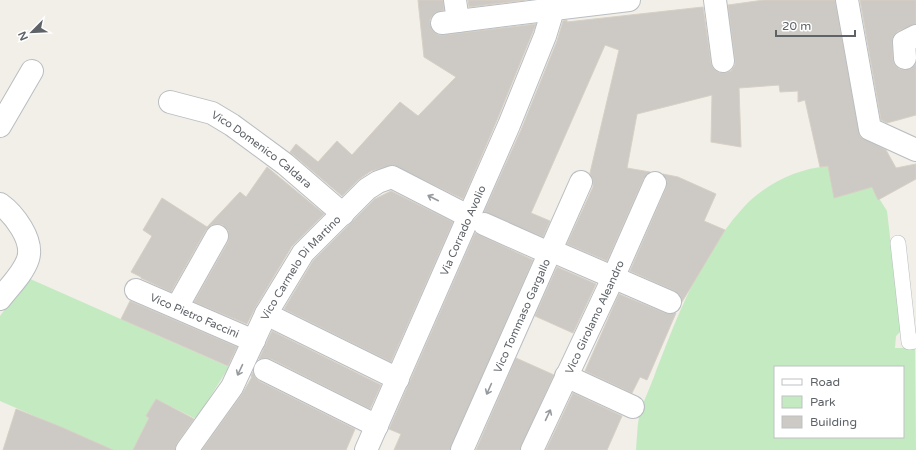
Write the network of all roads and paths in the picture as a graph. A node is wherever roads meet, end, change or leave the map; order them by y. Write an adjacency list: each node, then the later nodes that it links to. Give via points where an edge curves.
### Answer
1 (629, 0): 4 (street)
2 (715, 0): 8 (street)
3 (847, 0): 12 (street, via 870,129)
4 (555, 5): 5 (street); 17 (street, Via Corrado Avolio)
5 (452, 15)
6 (916, 36): 7 (street, via 904,42)
7 (905, 58)
8 (723, 61)
9 (32, 72): 11 (street)
10 (170, 102): 16 (street, Vico Domenico Caldara, via 212,113 232,125 285,164)
11 (0, 126)
12 (916, 150)
13 (581, 182): 20 (street, Vico Tommaso Gargallo)
14 (655, 183): 21 (street, Vico Girolamo Aleandro)
15 (0, 204): 23 (street, via 11,212 22,230 28,247 28,258 22,271)
16 (343, 214): 17 (street, Vico Carmelo Di Martino, one-way to 16, via 392,177 367,189); 26 (street, Vico Carmelo Di Martino, via 304,253)
17 (476, 220): 20 (street); 31 (street, Via Corrado Avolio)
18 (217, 236): 25 (street)
19 (898, 244): 28 (lane, via 909,342)
20 (550, 252): 21 (street); 36 (street, Vico Tommaso Gargallo, one-way to 36)
21 (613, 278): 24 (street); 30 (street, Vico Girolamo Aleandro)
22 (136, 290): 25 (street, Vico Pietro Faccini)
23 (0, 299)
24 (670, 302)
25 (177, 307): 27 (street, Vico Pietro Faccini)
26 (266, 314): 27 (street, Vico Carmelo Di Martino); 31 (street)
27 (254, 341): 34 (street, Vico Carmelo Di Martino, one-way to 34, via 232,387)
28 (916, 342)
29 (265, 370): 33 (street)
30 (566, 376): 32 (street); 37 (street, Vico Girolamo Aleandro, one-way to 30)
31 (398, 379): 33 (street, Via Corrado Avolio)
32 (633, 407)
33 (377, 426): 35 (street, Via Corrado Avolio)
34 (187, 450)
35 (366, 450)
36 (462, 450)
37 (532, 450)

